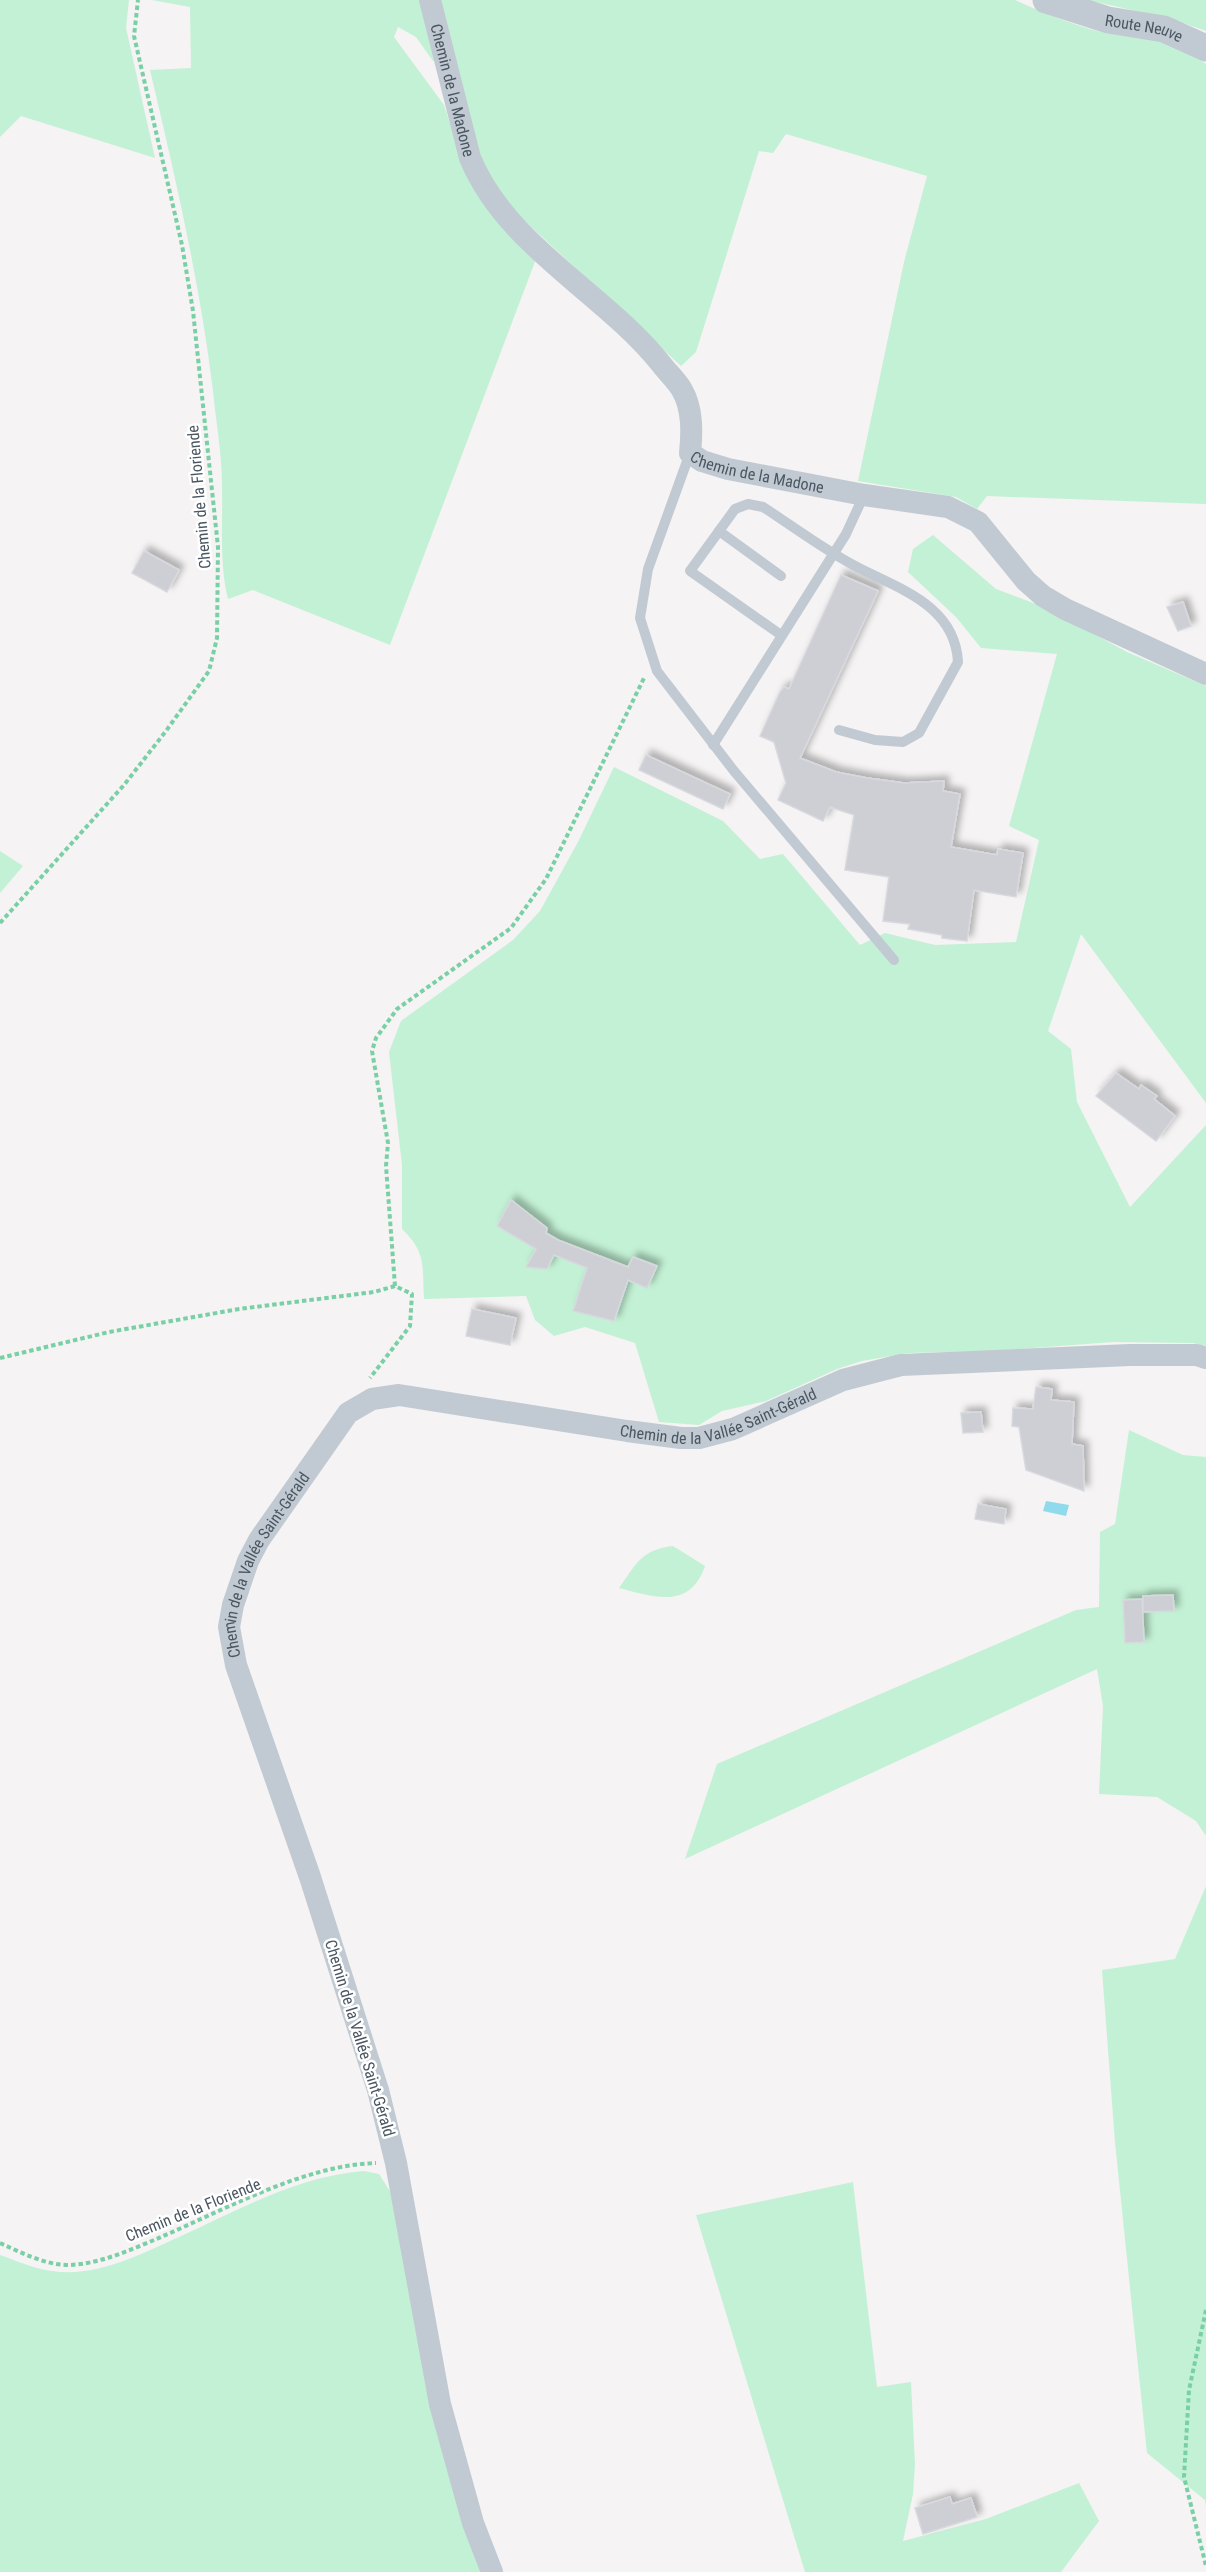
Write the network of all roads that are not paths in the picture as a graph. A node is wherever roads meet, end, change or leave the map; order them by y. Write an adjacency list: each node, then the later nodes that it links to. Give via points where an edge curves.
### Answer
1 (430, 0): 4 (street, Chemin de la Madone, via 477,175 513,224 647,346 683,391 693,428)
2 (1046, 0): 3 (street, Route Neuve, via 1108,20 1164,29)
3 (1206, 48)
4 (690, 453): 5 (street, Chemin de la Madone, via 728,469); 12 (lane, via 648,569 640,618 657,671)
5 (864, 495): 7 (lane); 10 (street, Chemin de la Madone, via 948,507 964,514 988,532 1026,581 1043,596)
6 (719, 531): 7 (lane, via 735,509 748,504 763,507); 8 (lane); 9 (lane, via 690,571)
7 (834, 552): 9 (lane); 11 (lane, via 929,605 946,624 958,651 958,662 919,733 903,742 875,740)
8 (781, 576)
9 (781, 634): 12 (lane)
10 (1206, 674)
11 (839, 730)
12 (713, 745): 13 (lane)
13 (894, 960)
14 (1206, 1358): 15 (street, Chemin de la Vallée Saint-Gérald, via 1130,1355 901,1365 843,1380 733,1429 699,1438 627,1431 399,1395 372,1400 348,1413 336,1427 260,1540 248,1561 233,1605 230,1627 236,1665 310,1877 378,2090 396,2163 440,2404 473,2523)
15 (492, 2572)

